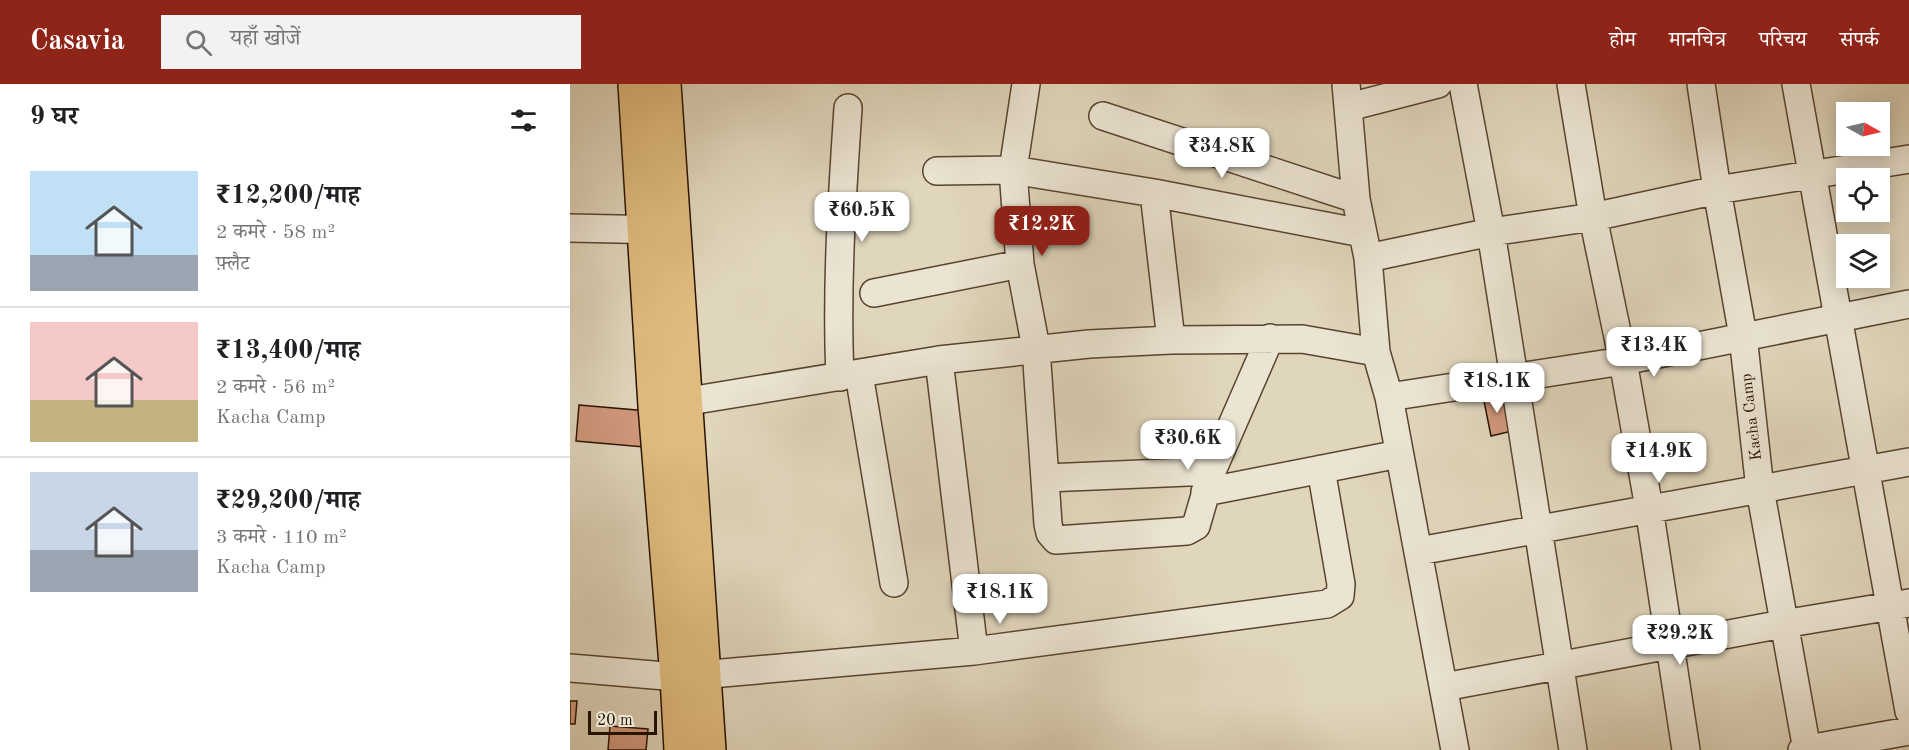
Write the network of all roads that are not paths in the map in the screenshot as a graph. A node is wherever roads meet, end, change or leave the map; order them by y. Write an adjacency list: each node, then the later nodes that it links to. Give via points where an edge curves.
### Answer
1 (635, 84): 21 (main road)
2 (664, 84): 21 (main road)
3 (1026, 84): 13 (street)
4 (1438, 84): 9 (street)
5 (1463, 84): 22 (street)
6 (1571, 84): 19 (street)
7 (1701, 84): 16 (street, Kacha Camp)
8 (1796, 84): 15 (street)
9 (1347, 96): 18 (street)
10 (848, 108): 35 (street, via 838,325)
11 (1103, 116): 18 (street)
12 (1909, 159): 15 (street)
13 (1013, 170): 14 (street); 17 (street); 24 (street)
14 (937, 171)
15 (1813, 176): 16 (street); 27 (street)
16 (1717, 190): 19 (street); 28 (street, Kacha Camp)
17 (1154, 193): 23 (street); 30 (street)
18 (1356, 199): 23 (street)
19 (1593, 217): 22 (street); 34 (street)
20 (570, 228): 21 (street)
21 (658, 229): 38 (main road)
22 (1491, 232): 23 (street); 36 (street)
23 (1365, 246): 32 (street)
24 (1020, 264): 25 (street); 31 (street)
25 (874, 293)
26 (1909, 304): 27 (street)
27 (1838, 318): 28 (street); 42 (street)
28 (1743, 336): 34 (street); 45 (street, Kacha Camp)
29 (1270, 338): 30 (street); 32 (street, via 1302,339); 44 (street)
30 (1172, 340): 31 (street)
31 (1036, 348): 33 (street); 43 (street)
32 (1376, 352): 37 (street)
33 (939, 360): 35 (street); 53 (street)
34 (1623, 361): 36 (street); 46 (street)
35 (850, 375): 38 (street); 49 (street)
36 (1513, 376): 37 (street); 47 (street)
37 (1389, 397): 39 (street)
38 (670, 404): 56 (main road)
39 (1399, 453): 41 (street); 48 (street)
40 (1909, 462): 42 (street)
41 (1321, 469): 44 (street); 53 (street, via 1341,584 1340,596 1327,604)
42 (1866, 472): 45 (street); 50 (street)
43 (1046, 478): 44 (street); 44 (street, via 1048,524 1056,540 1187,531 1196,526 1202,513)
44 (1209, 481)
45 (1761, 489): 46 (street); 51 (street, Kacha Camp)
46 (1649, 508): 47 (street); 52 (street)
47 (1538, 531): 48 (street); 54 (street)
48 (1419, 551): 57 (street)
49 (894, 583)
50 (1900, 605): 51 (street); 58 (street)
51 (1784, 624): 52 (street); 65 (street, Kacha Camp)
52 (1671, 645): 54 (street); 64 (street)
53 (974, 651): 56 (street)
54 (1560, 666): 57 (street); 63 (street)
55 (570, 668): 56 (street)
56 (691, 676): 60 (main road); 61 (main road)
57 (1444, 687): 62 (street)
58 (1909, 711)
59 (1909, 731): 65 (street)
60 (681, 750)
61 (709, 750)
62 (1455, 750)
63 (1573, 750)
64 (1686, 750)
65 (1805, 750)

